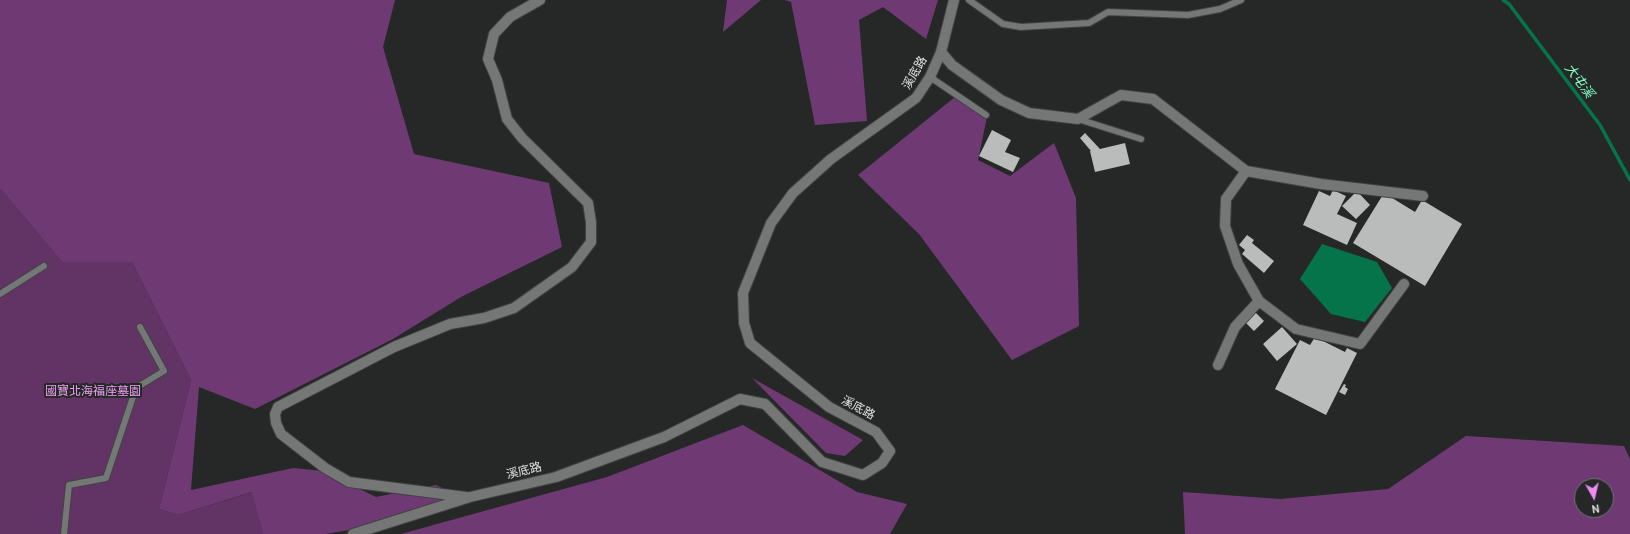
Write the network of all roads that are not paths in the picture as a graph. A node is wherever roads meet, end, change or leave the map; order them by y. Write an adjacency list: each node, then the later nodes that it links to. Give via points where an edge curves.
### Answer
1 (540, 0): 18 (street, via 510,17 494,34 488,59 497,80 507,119 522,138 588,203 591,242 572,267 514,308 484,318 450,324 394,347 278,407 275,414 281,434 320,464 349,482)
2 (954, 0): 5 (street, 溪底路)
3 (969, 0): 4 (lane, via 1003,24 1021,27 1089,23 1108,12 1188,15 1220,9)
4 (1242, 0)
5 (941, 52): 6 (street, 溪底路); 8 (street, via 952,65 1001,100 1030,114)
6 (930, 77): 7 (lane); 18 (street, 溪底路, via 916,98 831,159 793,193 771,223 743,293 744,324 750,343 829,407 876,432 890,451 882,463 863,475 822,462 765,404 740,399 664,437 564,474)
7 (986, 115)
8 (1078, 119): 9 (lane); 10 (street, via 1121,95 1153,99)
9 (1140, 139)
10 (1246, 171): 11 (street, via 1321,184); 15 (street, via 1226,199 1225,226 1238,264)
11 (1424, 196)
12 (44, 266): 14 (lane)
13 (1404, 284): 15 (street, via 1360,344 1296,329)
14 (0, 294)
15 (1259, 301): 17 (street, via 1235,327)
16 (140, 327): 19 (lane, via 164,372 136,388 106,478 69,484)
17 (1218, 365)
18 (470, 497): 20 (street, 溪底路)
19 (64, 534)
20 (353, 534)

